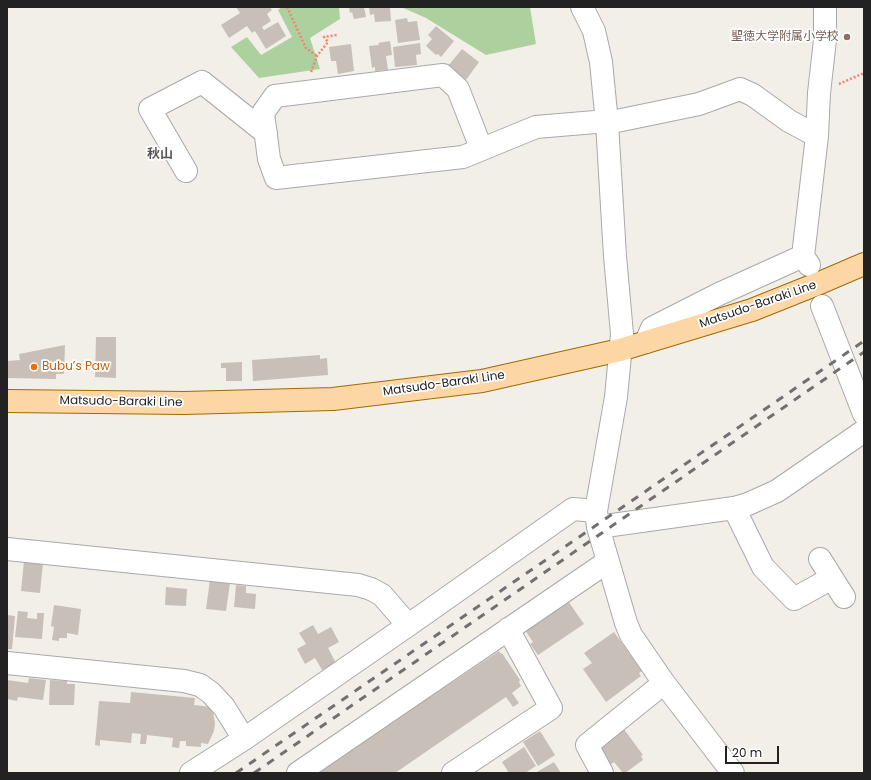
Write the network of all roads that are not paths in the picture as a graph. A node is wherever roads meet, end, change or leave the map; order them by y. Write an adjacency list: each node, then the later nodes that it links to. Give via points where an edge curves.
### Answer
1 (582, 7): 3 (street, via 594,31 601,62)
2 (825, 7): 5 (street, via 825,40)
3 (607, 122): 5 (street, via 698,104 740,90 753,95 789,121); 6 (street, via 536,127); 11 (street, via 622,334)
4 (266, 132): 6 (street, via 269,159 276,178 463,157); 6 (street, via 264,113 275,96 443,75 458,89); 7 (street, via 202,82 150,109)
5 (817, 136): 10 (street, via 806,260 719,294 652,328)
6 (481, 148)
7 (186, 171)
8 (864, 264): 10 (main road, Matsudo-Baraki Line, via 752,310)
9 (822, 306): 13 (street)
10 (646, 342): 11 (main road, Matsudo-Baraki Line)
11 (620, 350): 12 (main road, Matsudo-Baraki Line, via 482,380 333,399 184,403); 16 (street, via 616,397)
12 (7, 401)
13 (864, 414)
14 (864, 430): 15 (street, via 777,491)
15 (734, 508): 16 (street); 20 (street, via 763,567 794,599)
16 (597, 519): 19 (street); 22 (street, via 573,509)
17 (7, 549): 22 (street, via 358,585 371,588 382,595)
18 (820, 559): 20 (street)
19 (607, 562): 23 (street); 25 (street, via 631,634)
20 (832, 578): 21 (street)
21 (844, 597)
22 (408, 625): 26 (street)
23 (508, 629): 28 (street); 29 (street, via 551,708)
24 (7, 663): 26 (street, via 184,681 200,685 211,692 224,707)
25 (664, 683): 30 (street, via 587,745); 31 (street)
26 (244, 739): 27 (street)
27 (191, 773)
28 (298, 773)
29 (453, 773)
30 (602, 773)
31 (733, 773)

